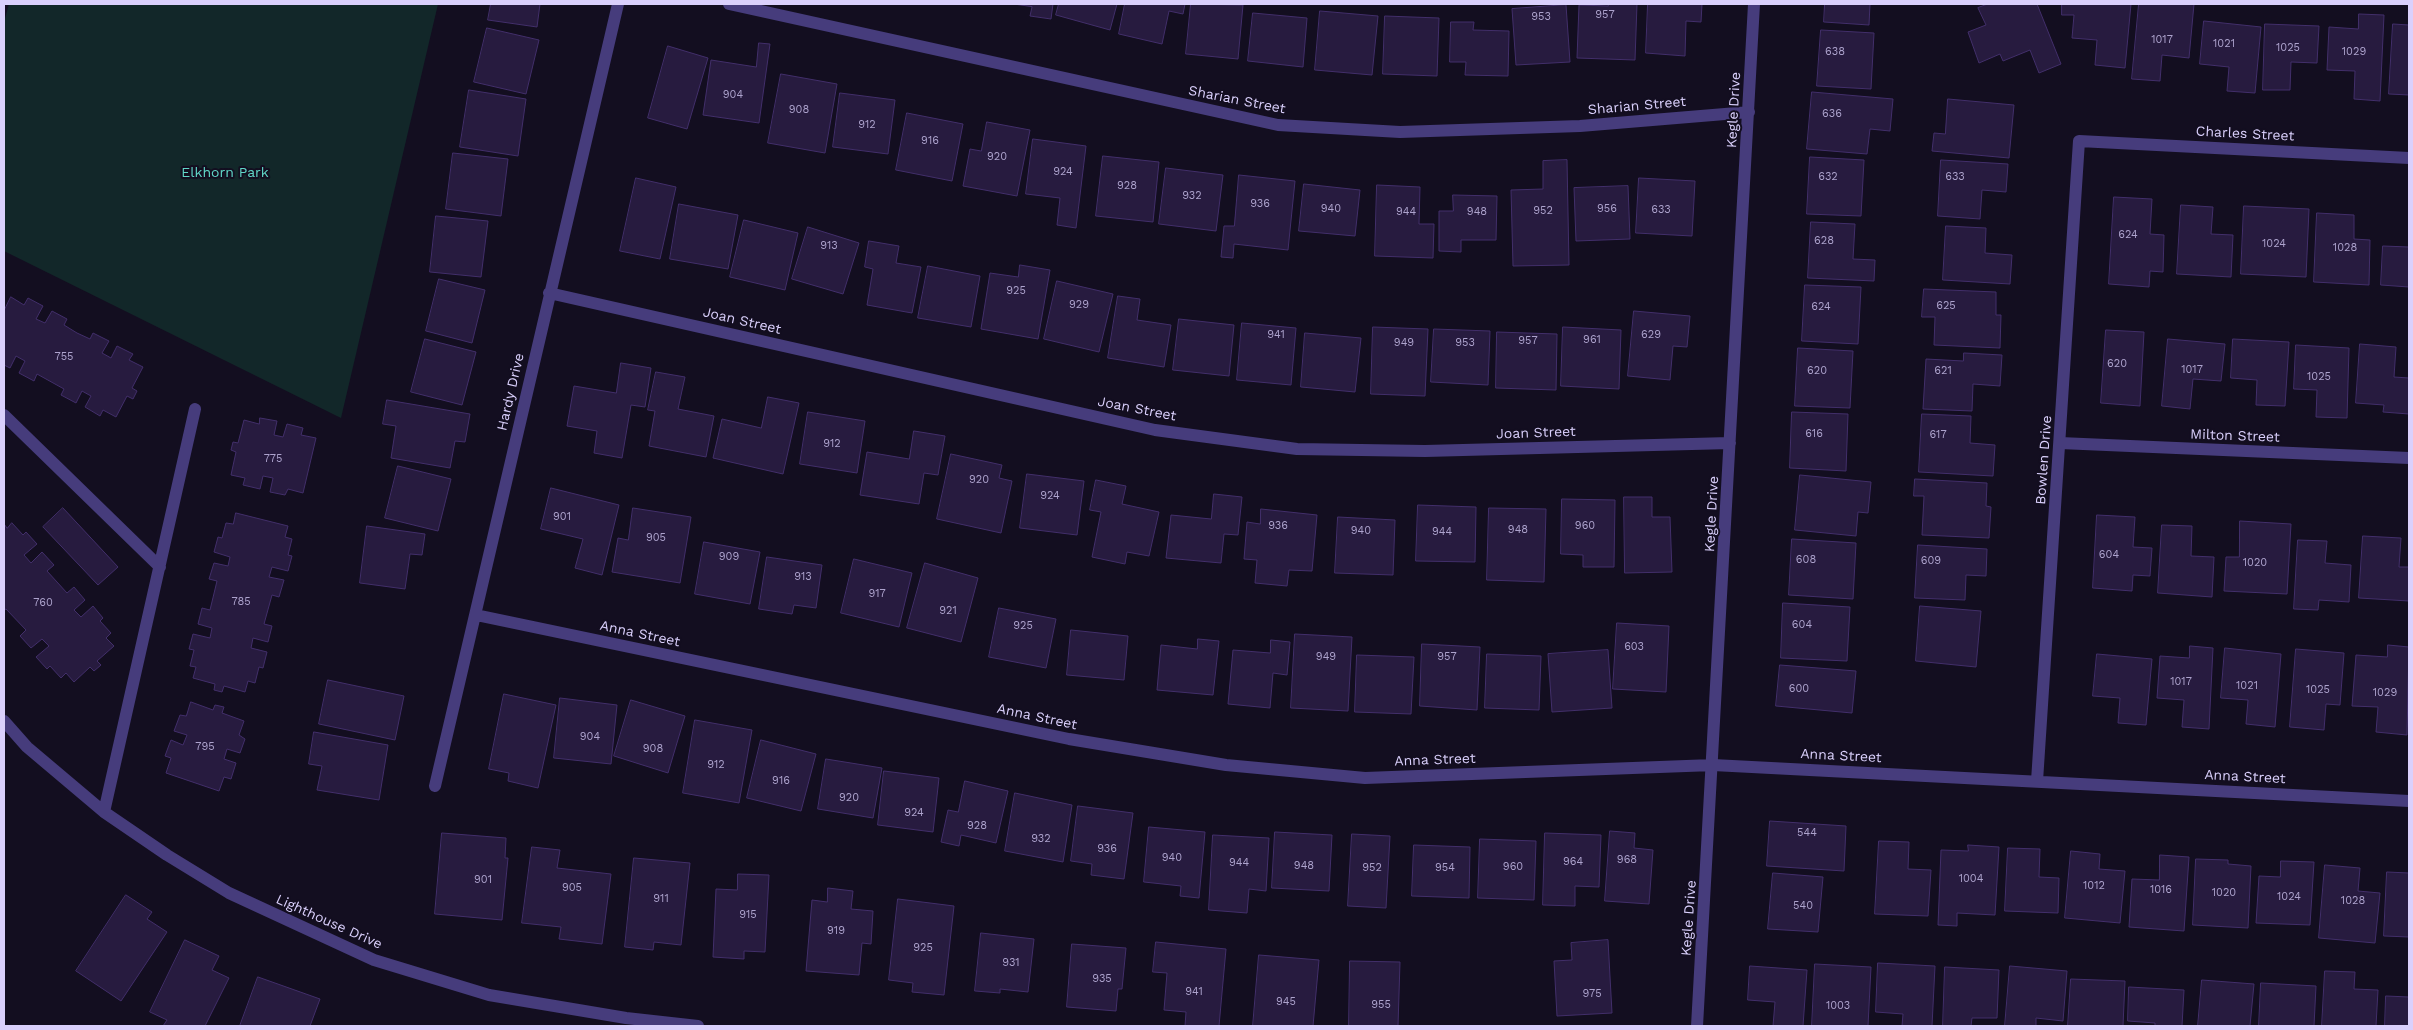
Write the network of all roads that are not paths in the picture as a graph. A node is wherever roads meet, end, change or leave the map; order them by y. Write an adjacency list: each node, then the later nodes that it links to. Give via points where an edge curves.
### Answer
1 (618, 4): 7 (street, Hardy Drive)
2 (730, 4): 4 (street, Sharian Street, via 1278,125 1410,132 1580,126)
3 (1754, 4): 4 (street, Kegle Drive)
4 (1750, 112): 10 (street, Kegle Drive)
5 (2079, 141): 6 (street, Charles Street); 11 (street, Bowlen Drive)
6 (2409, 158)
7 (549, 293): 10 (street, Joan Street, via 1154,430 1297,450 1425,451); 14 (street, Hardy Drive)
8 (196, 409): 13 (street)
9 (4, 415): 13 (street)
10 (1730, 443): 16 (street, Kegle Drive)
11 (2060, 443): 12 (street, Milton Street); 17 (street, Bowlen Drive)
12 (2409, 458)
13 (160, 567): 20 (street)
14 (476, 615): 16 (street, Anna Street, via 1069,739 1226,765 1365,778); 18 (street, Hardy Drive)
15 (4, 721): 20 (street, Lighthouse Drive, via 27,747)
16 (1713, 765): 17 (street, Anna Street); 22 (street, Kegle Drive)
17 (2037, 781): 19 (street, Anna Street)
18 (435, 786)
19 (2409, 801)
20 (104, 812): 21 (street, Lighthouse Drive, via 229,893 374,960 489,995 626,1018)
21 (698, 1026)
22 (1697, 1026)

